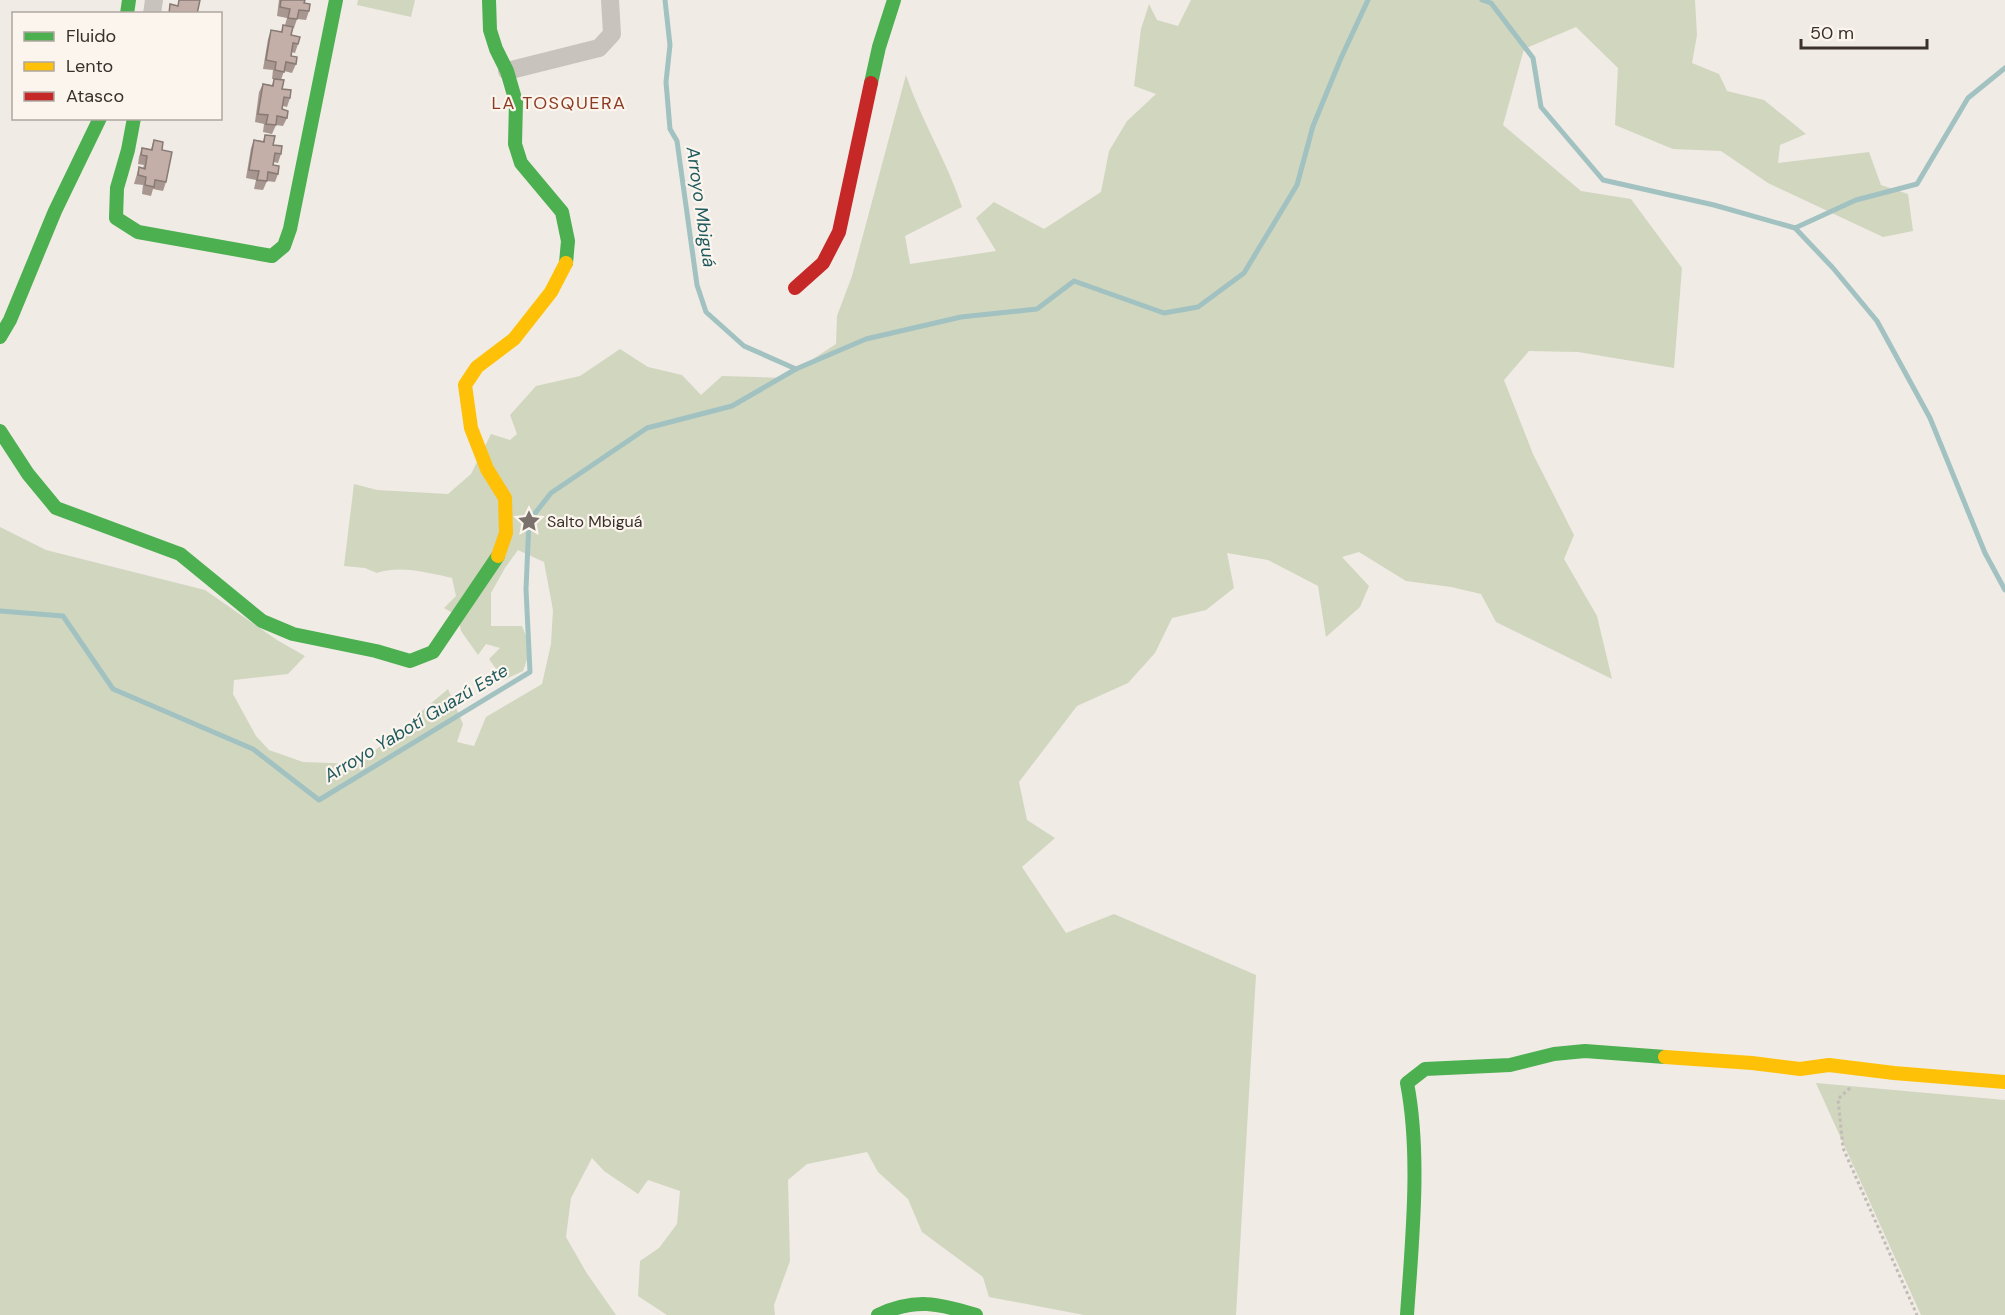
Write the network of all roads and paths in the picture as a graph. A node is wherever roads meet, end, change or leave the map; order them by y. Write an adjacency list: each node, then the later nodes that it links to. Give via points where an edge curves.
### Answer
1 (336, 0): 7 (street, via 290,229 284,246 272,256 138,232 116,218 117,188)
2 (489, 0): 5 (street, via 490,30)
3 (610, 0): 5 (street, via 612,34 599,48)
4 (894, 0): 8 (street, via 879,47 839,232 823,263)
5 (507, 71): 10 (street, via 516,102 515,144 521,162 562,212 568,241 566,263 551,292 514,339 477,367 465,385 471,428 487,469 505,498 506,533 497,558 433,652 410,662 293,634 262,621 180,554 56,508 27,474)
6 (99, 120): 9 (street)
7 (134, 120)
8 (795, 288)
9 (0, 337)
10 (0, 431)
11 (1868, 1070): 12 (street); 15 (street, via 1829,1065 1800,1069 1585,1051 1510,1065 1425,1069 1407,1083 1413,1114 1413,1219); 16 (path, via 1838,1100 1843,1148)
12 (2005, 1082)
13 (878, 1315): 14 (street, via 912,1301 947,1305)
14 (976, 1315)
15 (1407, 1315)
16 (1917, 1315)

